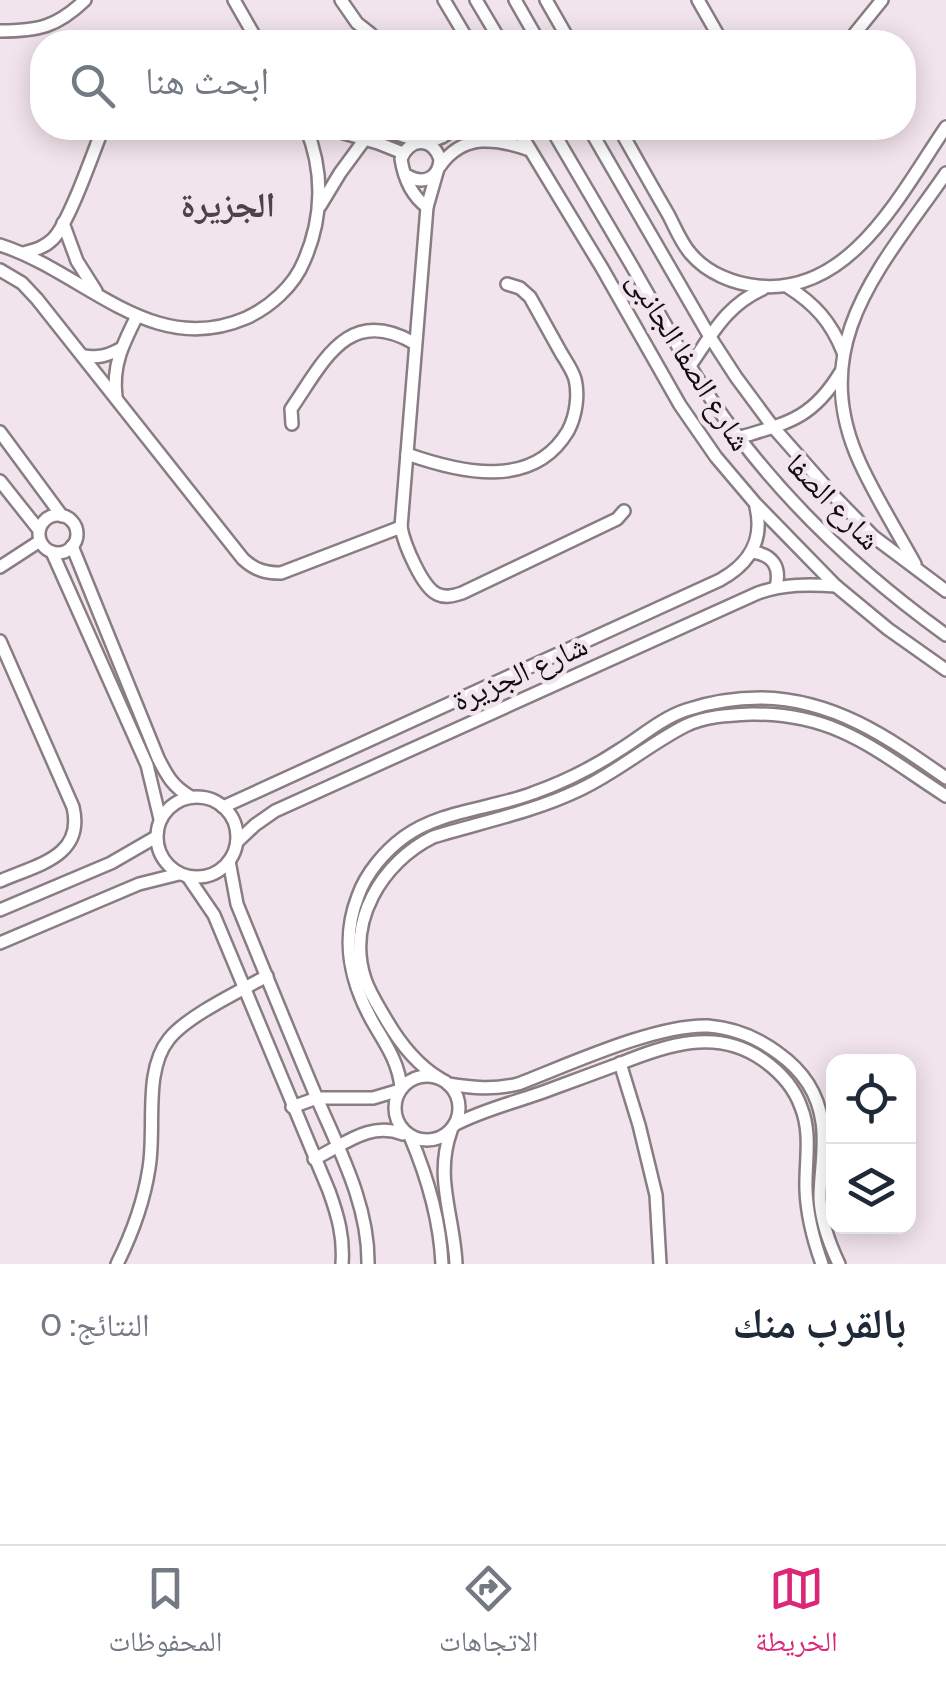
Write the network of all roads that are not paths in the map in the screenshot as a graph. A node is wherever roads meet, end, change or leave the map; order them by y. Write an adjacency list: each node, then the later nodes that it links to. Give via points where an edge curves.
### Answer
1 (85, 0): 10 (street)
2 (234, 0): 11 (street)
3 (340, 0): 12 (street)
4 (444, 0): 13 (street)
5 (476, 0): 14 (street)
6 (515, 0): 15 (street)
7 (546, 0): 16 (street)
8 (698, 0): 17 (street)
9 (882, 0): 18 (street)
10 (32, 30)
11 (251, 30)
12 (366, 30)
13 (462, 30)
14 (494, 30)
15 (532, 30)
16 (563, 30)
17 (715, 30)
18 (858, 30)
19 (30, 31): 20 (street)
20 (0, 32)
21 (946, 127): 52 (street, via 862,245)
22 (98, 140): 42 (street)
23 (310, 140): 41 (street)
24 (364, 140): 41 (street)
25 (368, 140): 36 (street)
26 (418, 140): 33 (street)
27 (432, 140): 33 (street)
28 (465, 140): 34 (street)
29 (524, 140): 35 (street, شارع الصفا الجانبى)
30 (558, 140): 46 (street, شارع الصفا)
31 (595, 140): 47 (street, شارع الصفا)
32 (625, 140): 45 (street, شارع الصفا الجانبى)
33 (425, 142): 36 (street); 37 (street, via 438,152)
34 (467, 144): 35 (street, via 490,141); 37 (street)
35 (530, 150): 48 (street, شارع الصفا الجانبى)
36 (403, 154): 39 (street)
37 (438, 169): 39 (street, via 423,181); 40 (street)
38 (946, 174): 58 (street, via 864,294)
39 (408, 176): 40 (street)
40 (427, 207): 56 (street)
41 (318, 210): 54 (street, via 301,269 257,313 198,330)
42 (63, 223): 44 (street, via 54,238); 53 (street, via 76,261)
43 (0, 245): 44 (street)
44 (23, 253): 53 (street)
45 (690, 253): 47 (street); 51 (street, via 733,281)
46 (625, 254): 48 (street); 60 (street, شارع الصفا)
47 (669, 266): 55 (street, شارع الصفا)
48 (602, 268): 69 (street, شارع الصفا الجانبى, via 680,405)
49 (0, 270): 59 (street, via 22,283)
50 (506, 284): 67 (street, via 530,297 574,377 577,401 560,445 520,470 462,469)
51 (767, 287): 52 (street); 55 (street, via 733,306)
52 (788, 287): 58 (street, via 822,314)
53 (98, 294): 54 (street)
54 (138, 316): 57 (street)
55 (710, 337): 60 (street); 64 (street, شارع الصفا)
56 (414, 343): 63 (street, via 396,332 353,334 335,346 291,408); 67 (street)
57 (120, 350): 59 (street); 62 (street)
58 (843, 352): 61 (street)
59 (84, 356): 62 (street)
60 (689, 368): 66 (street, شارع الصفا)
61 (840, 373): 64 (street, via 813,408); 78 (street, via 859,462)
62 (116, 397): 72 (street, via 254,568 281,574)
63 (292, 424)
64 (773, 427): 66 (street); 78 (street, شارع الصفا, via 874,537)
65 (0, 432): 71 (street)
66 (738, 438): 82 (street, شارع الصفا, via 811,522)
67 (406, 454): 72 (street)
68 (0, 480): 73 (street)
69 (755, 503): 76 (street); 79 (street, شارع الصفا الجانبى)
70 (624, 511): 72 (street, via 450,597 428,587)
71 (62, 516): 73 (street, via 46,520); 74 (street, via 76,530)
72 (401, 527)
73 (40, 536): 75 (street); 77 (street)
74 (72, 546): 75 (street); 93 (street, via 158,758 170,782)
75 (52, 552): 95 (street, via 147,764)
76 (753, 552): 80 (street, via 775,562); 85 (street, شارع الجزيرة, via 720,580)
77 (0, 567)
78 (920, 572): 81 (street, شارع الصفا)
79 (836, 586): 80 (street, شارع الجزيرة); 84 (street, شارع الصفا الجانبى)
80 (776, 587): 87 (street, شارع الجزيرة)
81 (946, 591)
82 (946, 635)
83 (0, 641): 100 (street, via 76,822 65,849)
84 (946, 670)
85 (478, 690): 87 (street); 94 (street, شارع الجزيرة)
86 (728, 700): 88 (street); 89 (street, via 682,711); 91 (street, via 762,698 829,709 890,739)
87 (489, 714): 97 (street, شارع الجزيرة, via 276,811)
88 (730, 715): 90 (street, via 688,724); 92 (street, via 820,722 882,752)
89 (649, 730): 90 (street); 109 (street, via 562,782 422,826 372,870 350,923 349,966 396,1063)
90 (657, 742): 108 (street, via 564,797 415,846 372,896 361,947 364,977 404,1046)
91 (946, 778)
92 (946, 796)
93 (191, 797): 94 (street); 95 (street, via 178,800)
94 (224, 807): 97 (street)
95 (160, 820): 96 (street)
96 (156, 837): 99 (street, via 162,859); 101 (street)
97 (237, 842): 98 (street)
98 (229, 861): 99 (street, via 211,875); 103 (street, via 237,904)
99 (184, 876): 102 (street, via 139,884); 104 (street, via 214,915)
100 (0, 881)
101 (0, 910)
102 (0, 943)
103 (267, 976): 104 (street); 110 (street)
104 (245, 988): 111 (street); 116 (street, via 186,1024 159,1054 150,1166)
105 (746, 1035): 106 (street); 108 (street, via 687,1027 518,1084 478,1089); 123 (street, via 798,1070 819,1106 822,1211)
106 (741, 1048): 107 (street, via 689,1041); 122 (street, via 774,1068 802,1108 810,1228)
107 (620, 1063): 112 (street); 121 (street, via 654,1184)
108 (443, 1081): 109 (street, via 418,1077); 112 (street, via 458,1099)
109 (401, 1089): 110 (street, via 373,1098); 113 (street, via 394,1113)
110 (317, 1098): 111 (street); 114 (street)
111 (292, 1107): 115 (street)
112 (453, 1127): 113 (street, via 432,1140); 120 (street, via 442,1176)
113 (408, 1136): 114 (street, via 379,1129); 119 (street, via 432,1202)
114 (338, 1147): 115 (street); 118 (street, via 361,1209)
115 (314, 1158): 117 (street, via 340,1220)
116 (117, 1264)
117 (342, 1264)
118 (368, 1264)
119 (442, 1264)
120 (456, 1264)
121 (660, 1264)
122 (822, 1264)
123 (839, 1264)

